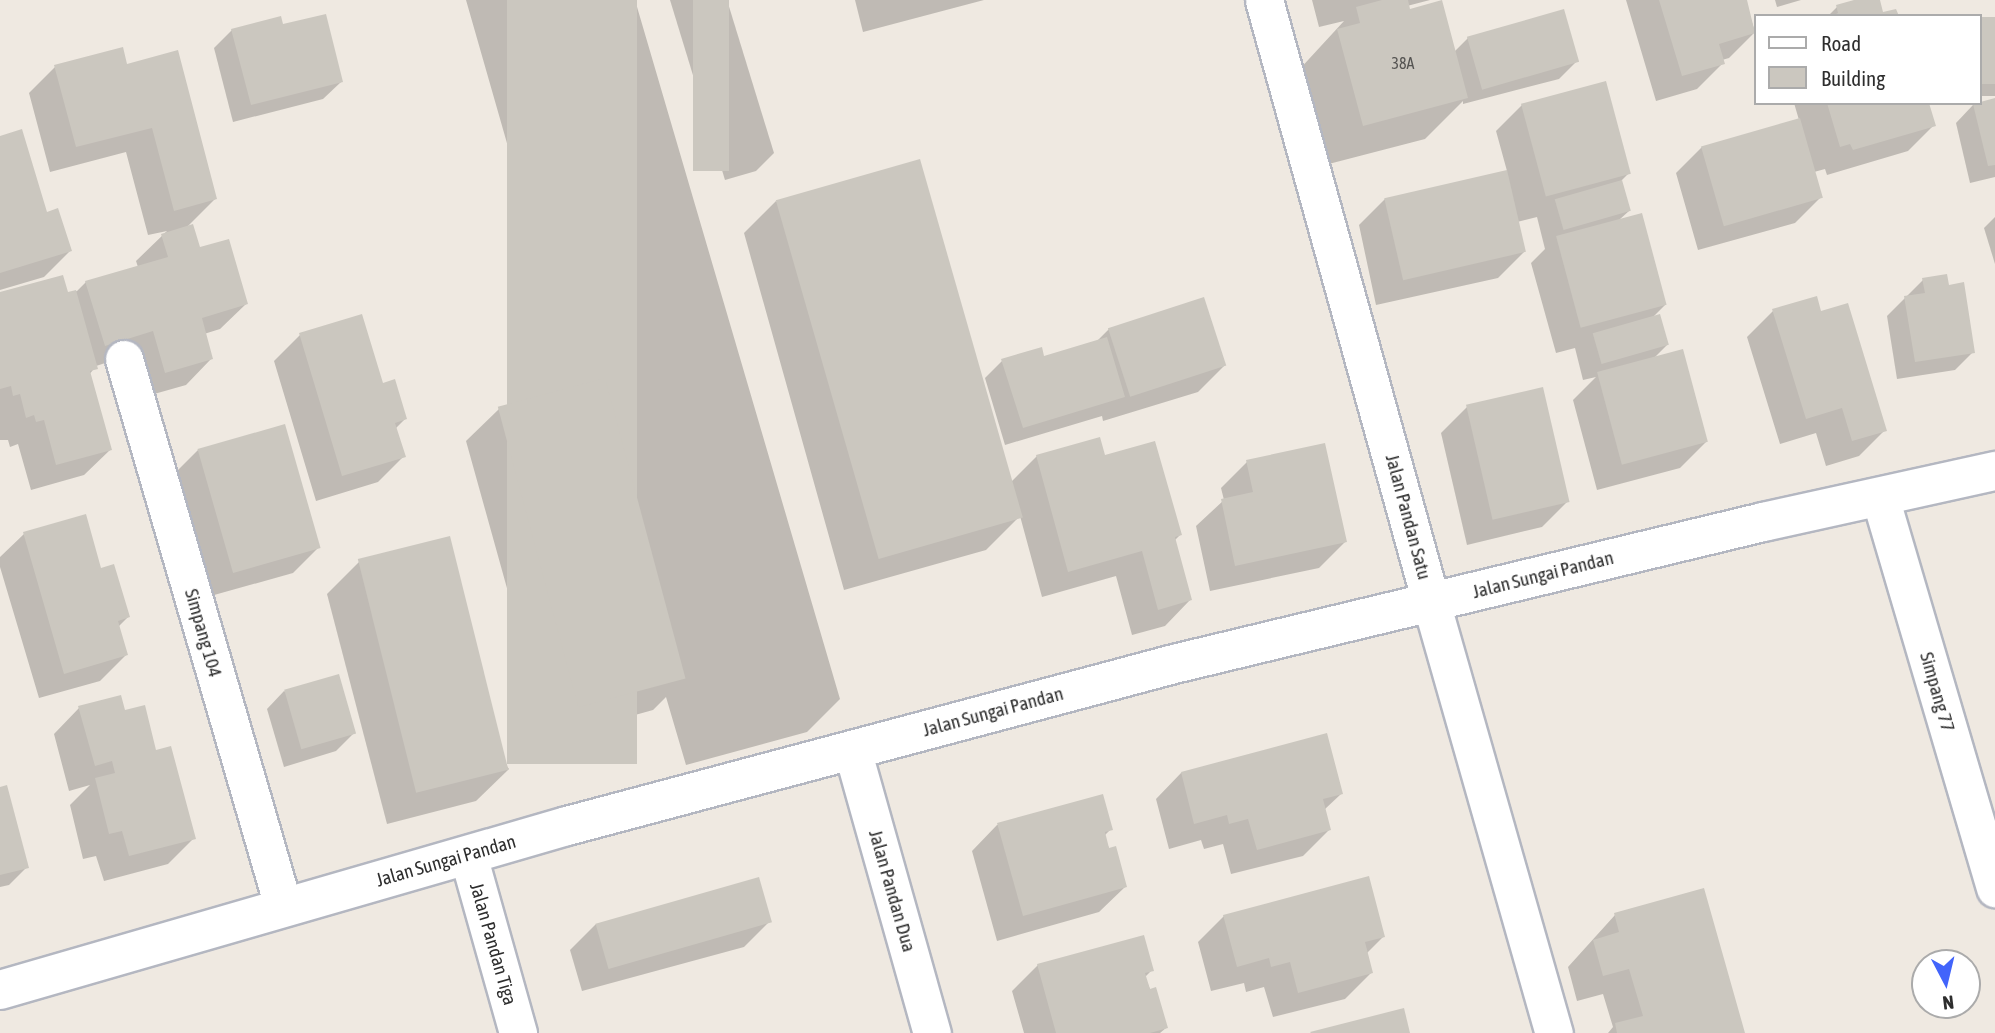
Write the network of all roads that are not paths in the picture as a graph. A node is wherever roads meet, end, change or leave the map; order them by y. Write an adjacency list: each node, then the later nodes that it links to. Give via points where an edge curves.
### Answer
1 (1264, 0): 5 (street, Jalan Pandan Satu)
2 (124, 359): 9 (street, Simpang 104)
3 (1995, 471): 4 (street, Jalan Sungai Pandan)
4 (1880, 497): 5 (street, Jalan Sungai Pandan); 8 (street, Simpang 77)
5 (1431, 603): 6 (street, Jalan Sungai Pandan, via 1174,664); 13 (street, Jalan Pandan Satu)
6 (852, 749): 7 (street, Jalan Sungai Pandan); 12 (street, Jalan Pandan Dua)
7 (468, 855): 9 (street, Jalan Sungai Pandan); 11 (street, Jalan Pandan Tiga)
8 (1995, 888)
9 (283, 906): 10 (street, Jalan Sungai Pandan)
10 (0, 990)
11 (518, 1033)
12 (933, 1033)
13 (1554, 1033)

